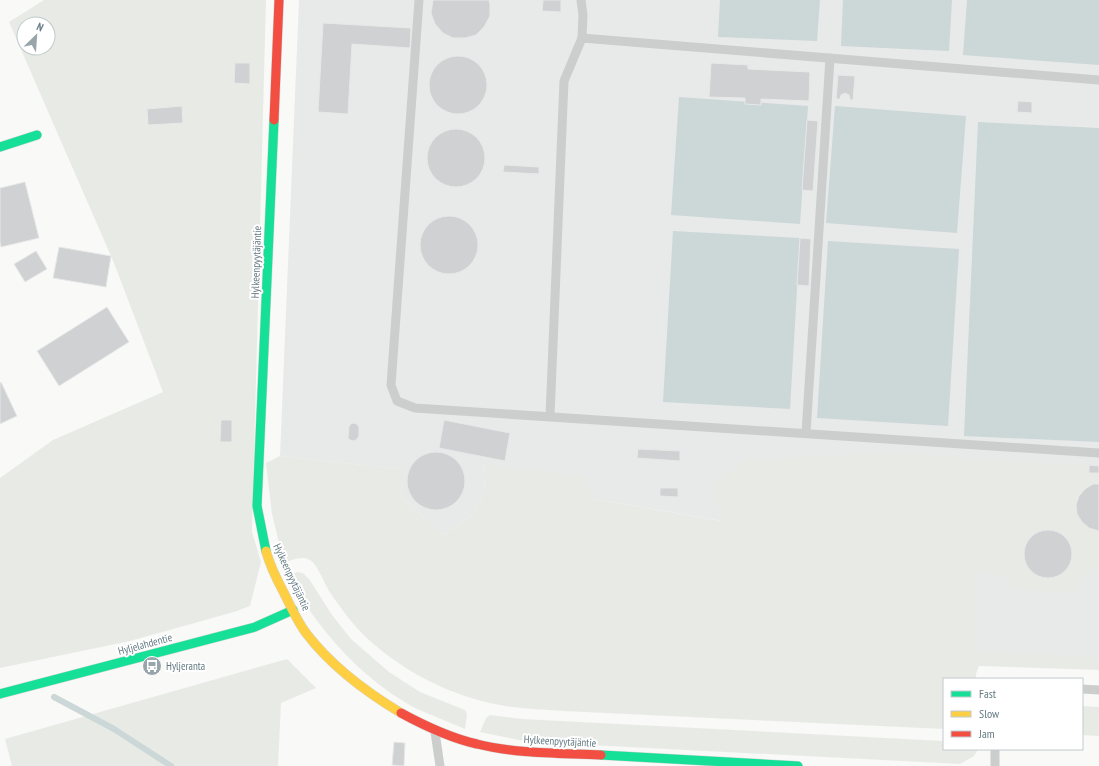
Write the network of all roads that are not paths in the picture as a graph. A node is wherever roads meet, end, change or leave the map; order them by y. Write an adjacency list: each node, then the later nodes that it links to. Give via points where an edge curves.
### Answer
1 (279, 0): 12 (street, Hylkeenpyytäjäntie, via 257,506 263,543)
2 (419, 0): 9 (lane, via 391,385 398,401 415,408)
3 (581, 0): 4 (lane)
4 (582, 38): 5 (lane); 9 (lane, via 564,81)
5 (830, 58): 6 (lane); 10 (lane)
6 (1099, 80)
7 (37, 135): 8 (street)
8 (0, 147)
9 (550, 416): 10 (lane)
10 (806, 433): 11 (lane)
11 (1099, 453)
12 (293, 610): 15 (street, Hyljelahdentie, via 255,627); 16 (street, Hylkeenpyytäjäntie, via 311,638 337,666 369,693 396,711)
13 (1083, 689): 14 (lane)
14 (1099, 690)
15 (0, 694)
16 (435, 730): 18 (lane); 19 (street, Hylkeenpyytäjäntie, via 467,742 513,750)
17 (995, 750): 20 (lane)
18 (440, 766)
19 (798, 766)
20 (995, 766)

